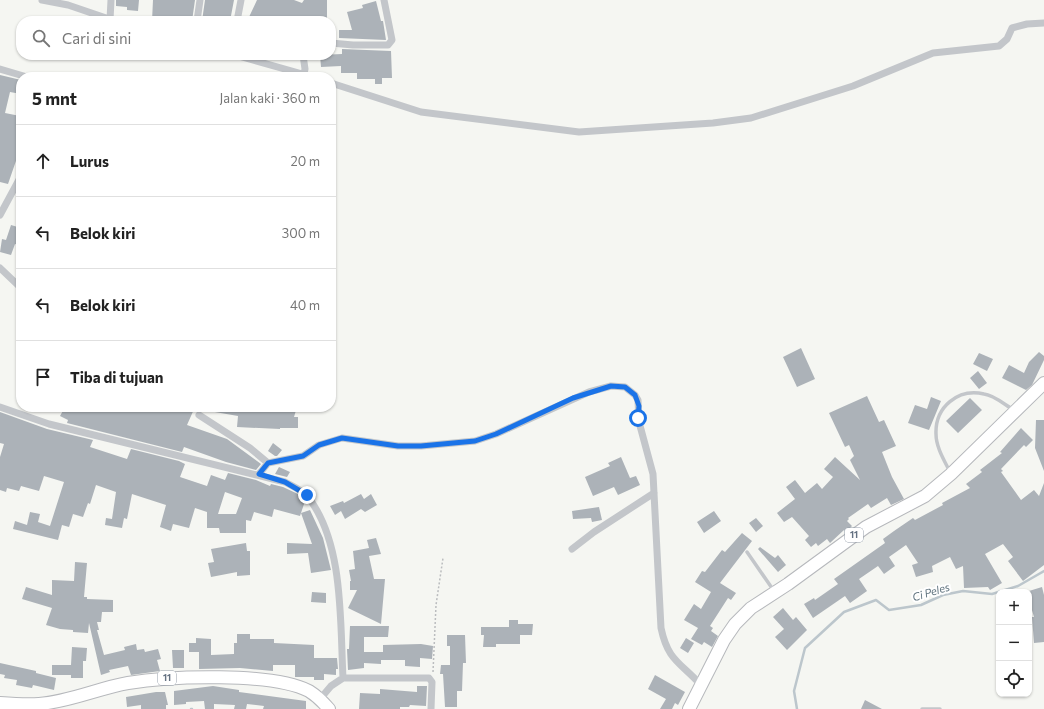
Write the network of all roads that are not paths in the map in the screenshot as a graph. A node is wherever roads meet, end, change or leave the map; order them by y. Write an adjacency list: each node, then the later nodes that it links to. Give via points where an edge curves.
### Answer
1 (42, 0): 6 (street, via 68,5)
2 (111, 0): 7 (street)
3 (200, 0): 8 (street)
4 (241, 0): 9 (street)
5 (384, 0): 11 (street, via 392,40 388,45)
6 (100, 16)
7 (112, 16)
8 (198, 16)
9 (238, 16)
10 (1044, 23): 18 (street, via 1012,28 1007,39 999,46 933,53 853,86 751,118 713,124 579,132 421,112)
11 (336, 43)
12 (253, 60): 15 (street)
13 (304, 60): 16 (street)
14 (0, 68): 17 (street)
15 (297, 72)
16 (304, 72)
17 (16, 73)
18 (336, 85)
19 (16, 185): 20 (street)
20 (0, 215)
21 (0, 268): 22 (street)
22 (16, 283)
23 (1044, 383): 25 (highway, 11)
24 (0, 407): 28 (street, via 49,424)
25 (1015, 411): 29 (highway, 11); 29 (lane, via 986,394 967,393 950,400 939,416 936,434 938,447)
26 (200, 415): 27 (street)
27 (268, 463): 28 (street); 30 (street, via 303,456 319,445 342,438 398,446 475,441 496,434 573,398 618,385 631,390 638,400 639,422 652,466)
28 (259, 474): 34 (street, via 285,482 307,495 324,523 337,581)
29 (951, 474): 33 (highway, 11, via 925,496 866,527)
30 (654, 493): 31 (street); 35 (street, via 661,628 664,642 672,658)
31 (572, 549)
32 (747, 552): 33 (lane)
33 (775, 592): 35 (highway, 11, via 751,608 735,624)
34 (343, 678): 36 (street, via 331,686); 39 (street, via 429,678 432,682)
35 (700, 684): 40 (highway, 11)
36 (320, 699): 37 (highway, 11, via 301,688 272,681 171,678 126,684 40,704); 38 (highway, 11)
37 (0, 703)
38 (329, 709)
39 (431, 709)
40 (689, 709)
41 (922, 709): 42 (lane)
42 (940, 709)

